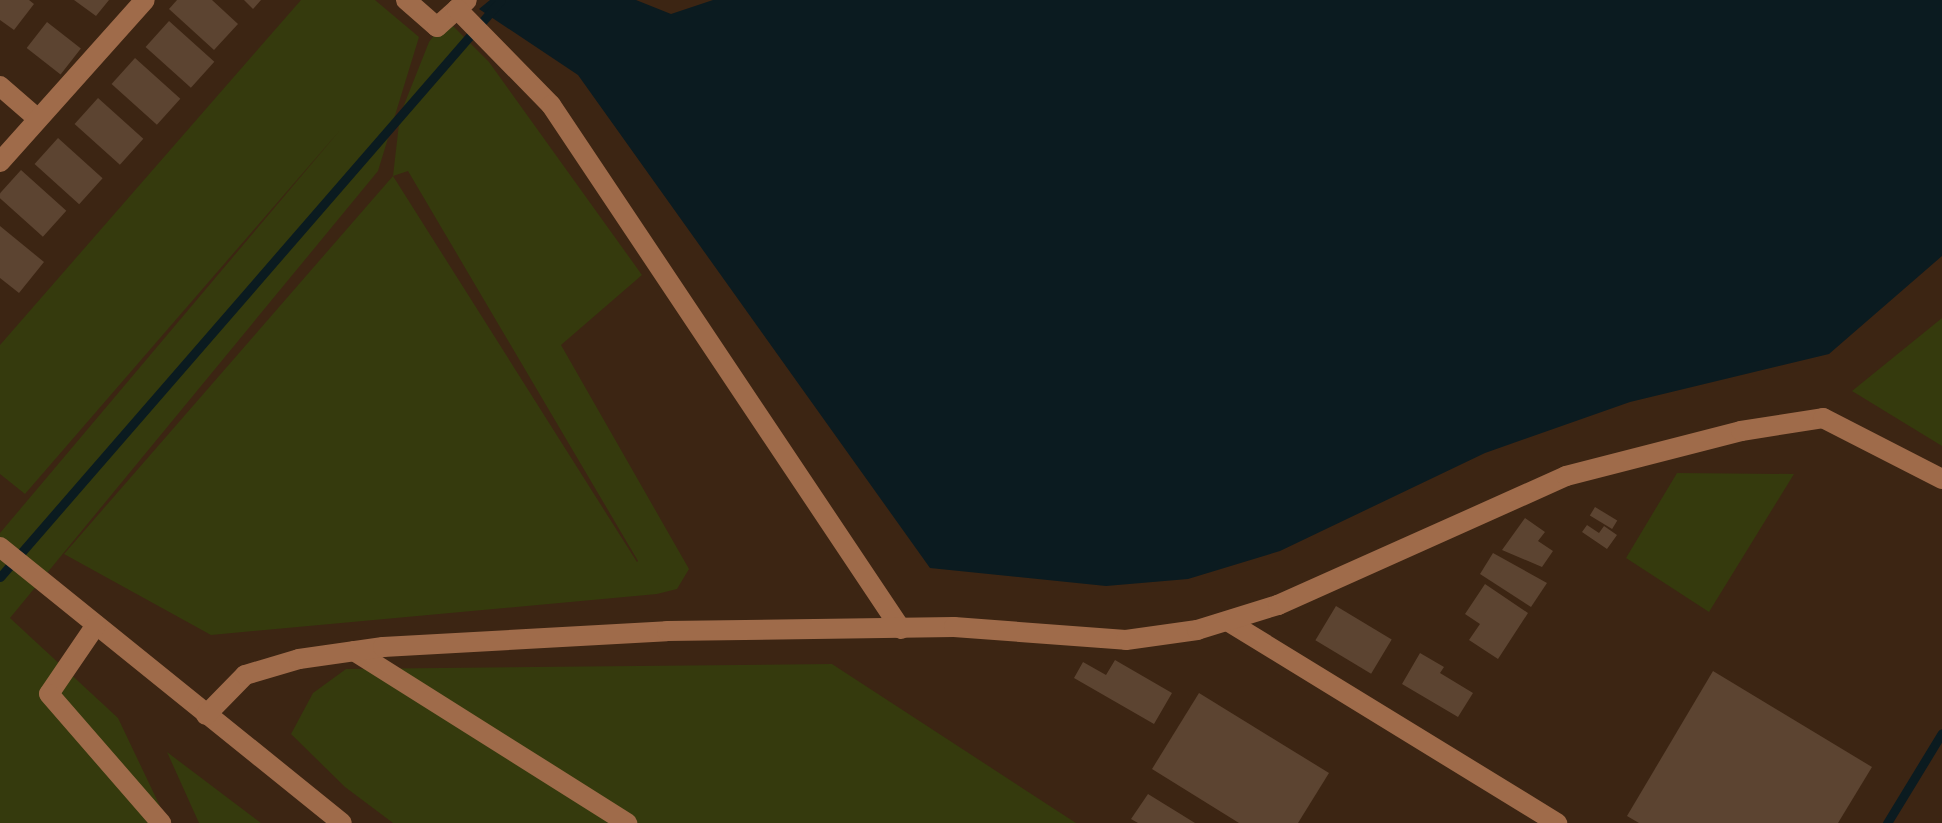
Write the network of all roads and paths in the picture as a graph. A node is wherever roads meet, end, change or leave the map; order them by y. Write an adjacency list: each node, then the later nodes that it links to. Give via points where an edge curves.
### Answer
1 (145, 0): 5 (street)
2 (406, 0): 3 (street, via 437,27)
3 (462, 4): 11 (street, via 551,105)
4 (0, 86): 5 (street)
5 (38, 119): 6 (street)
6 (0, 162)
7 (1942, 479): 9 (street, via 1823,418 1741,431 1566,476 1354,574)
8 (0, 547): 10 (street)
9 (1229, 622): 11 (street, via 1126,640 954,627); 17 (street)
10 (96, 625): 13 (street); 14 (street, via 49,694)
11 (901, 629): 12 (street, via 544,636)
12 (354, 651): 13 (street, via 299,659 245,675); 16 (street)
13 (206, 715): 15 (street)
14 (161, 823)
15 (342, 823)
16 (627, 823)
17 (1557, 823)

